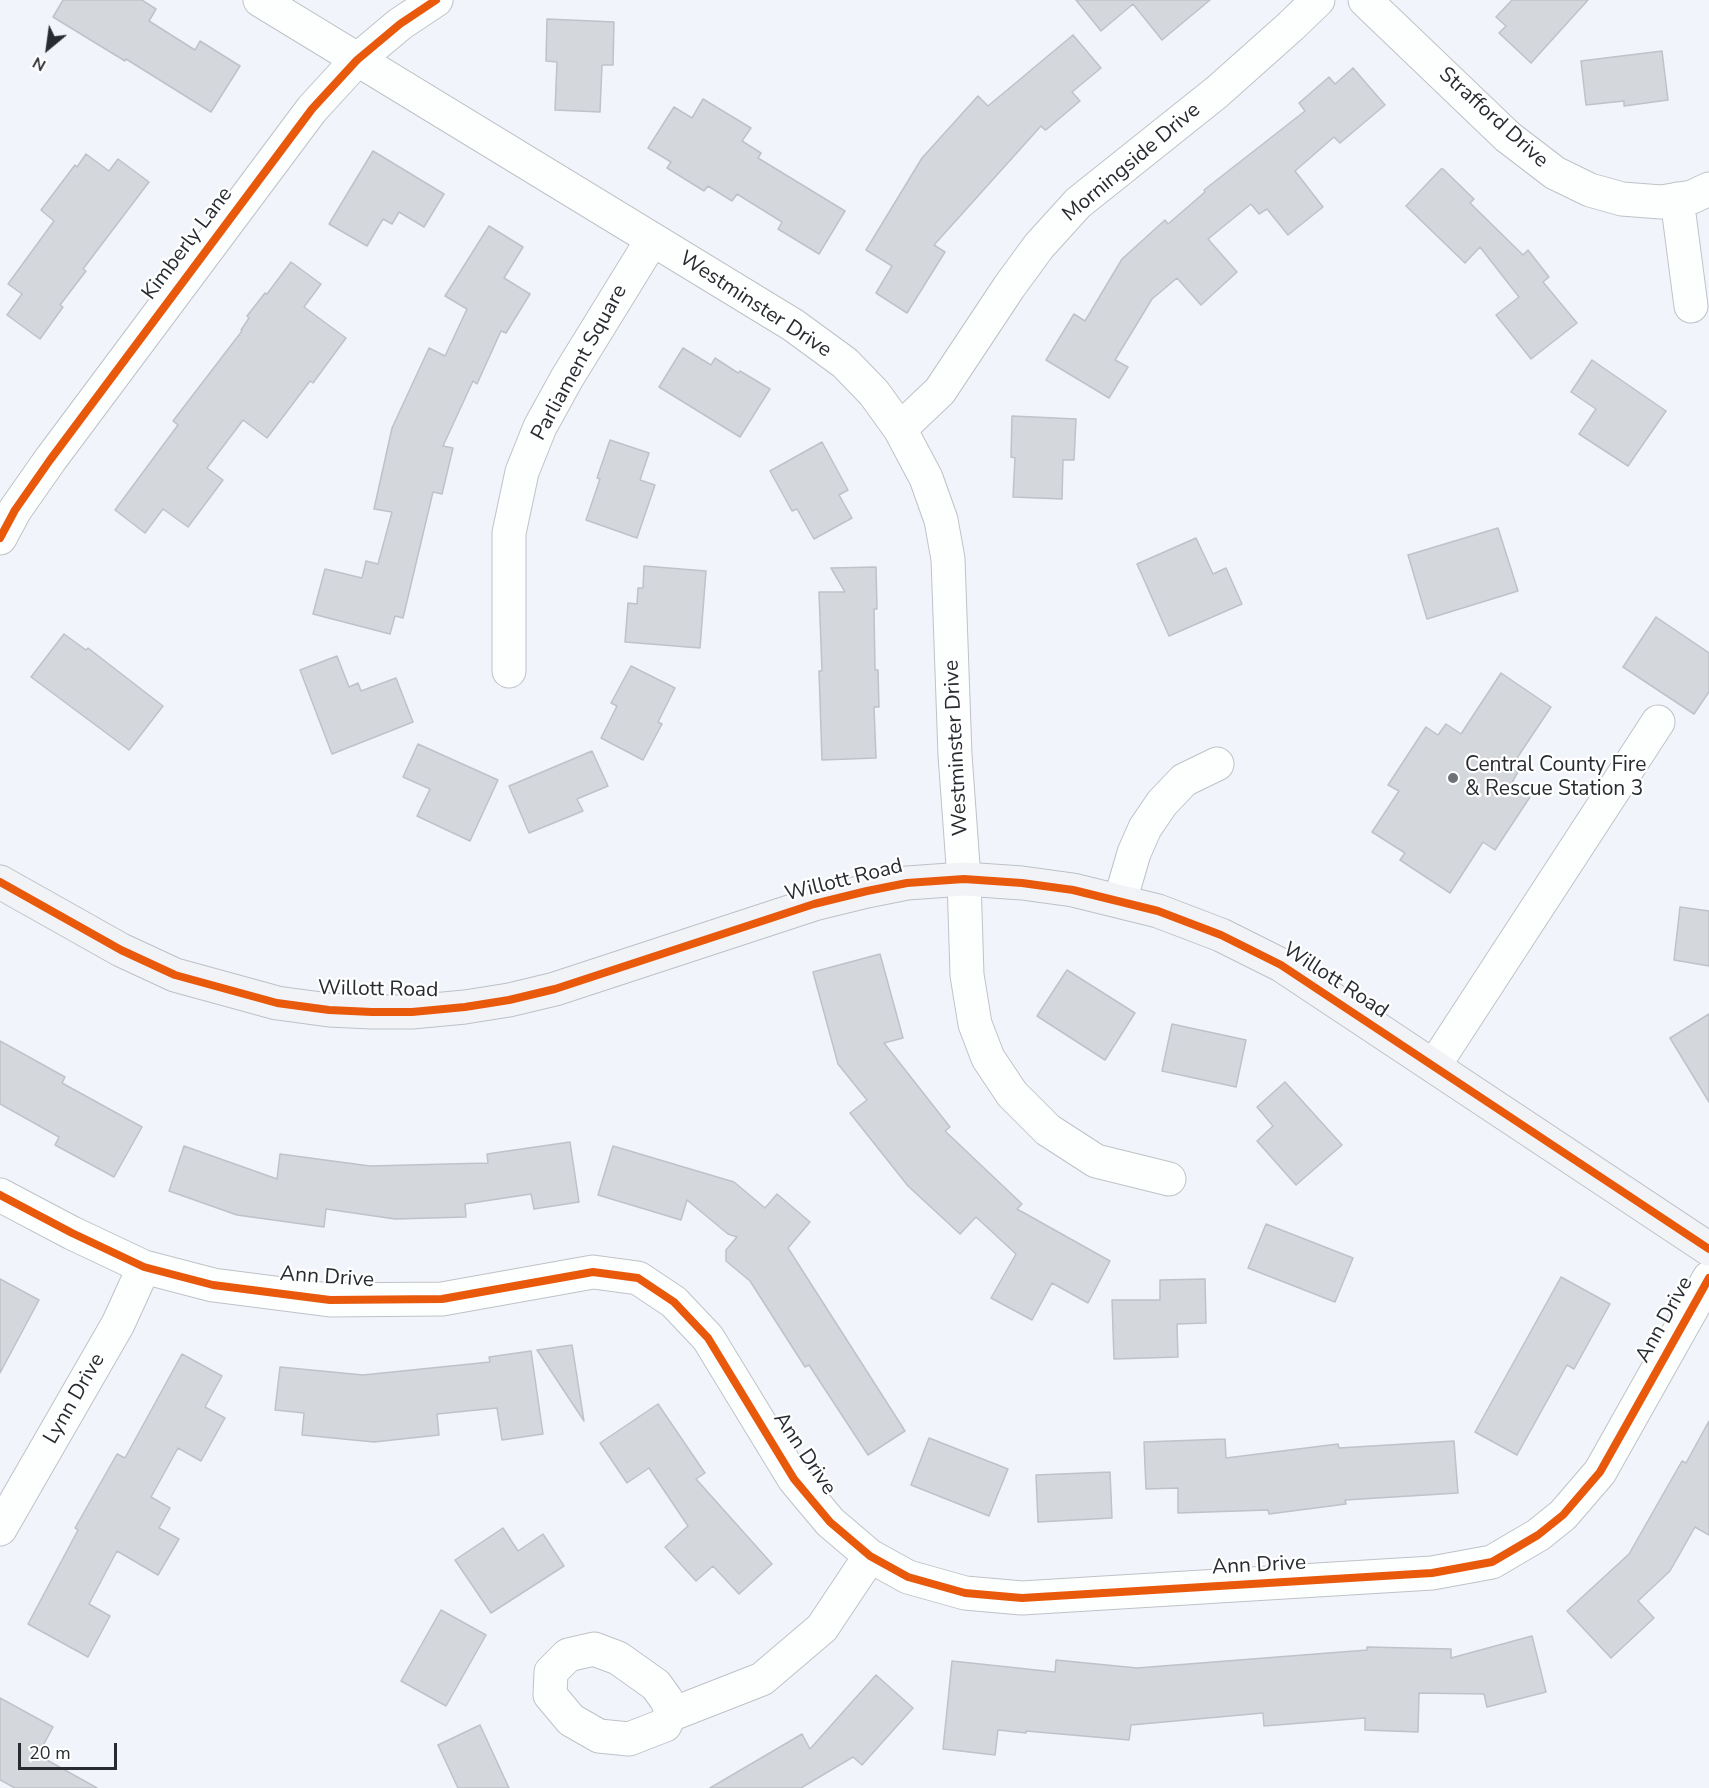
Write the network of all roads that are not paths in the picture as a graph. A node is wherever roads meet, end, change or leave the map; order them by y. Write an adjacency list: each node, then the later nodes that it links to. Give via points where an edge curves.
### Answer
1 (260, 0): 5 (street, Westminster Drive)
2 (436, 0): 5 (street, Kimberly Lane)
3 (1318, 0): 10 (street, Morningside Drive, via 1217,92 1078,204 1009,286 940,391)
4 (1365, 0): 7 (street, Strafford Drive, via 1508,137 1555,173 1590,190 1622,199)
5 (357, 60): 8 (street, Westminster Drive); 11 (street, Kimberly Lane, via 312,109 100,392 15,510)
6 (1709, 189): 7 (street, Strafford Drive)
7 (1677, 199): 9 (street)
8 (652, 240): 10 (street, Westminster Drive, via 793,325 845,363 874,393); 12 (street, Parliament Square, via 567,378 540,427 522,472 509,534)
9 (1691, 306)
10 (900, 429): 15 (street, Westminster Drive, via 930,488 948,559)
11 (0, 538)
12 (509, 670)
13 (1658, 722): 18 (street)
14 (1217, 764): 17 (street, via 1184,780 1162,803 1134,853)
15 (964, 879): 16 (main road, Willott Road, via 907,883 814,904 555,989 487,1004 412,1012 329,1010 277,1003 176,975 121,950); 17 (main road, Willott Road, via 1073,890); 19 (street, Westminster Drive, via 967,975 975,1024 988,1058 1012,1094 1048,1130 1096,1161)
16 (0, 882)
17 (1120, 901): 18 (main road, Willott Road, via 1221,935 1281,965)
18 (1434, 1066): 21 (main road, Willott Road)
19 (1169, 1179)
20 (0, 1195): 22 (street, Ann Drive)
21 (1709, 1249)
22 (144, 1267): 24 (street, Lynn Drive, via 118,1324); 25 (street, Ann Drive, via 213,1285 330,1300 442,1299 593,1272 638,1278 674,1302 708,1338 794,1479 830,1522)
23 (1709, 1278): 25 (street, Ann Drive, via 1600,1472 1563,1515 1492,1562 1432,1574 1022,1598 965,1593 908,1577)
24 (0, 1529)
25 (870, 1556): 26 (street, via 822,1628 762,1679)
26 (670, 1715)

